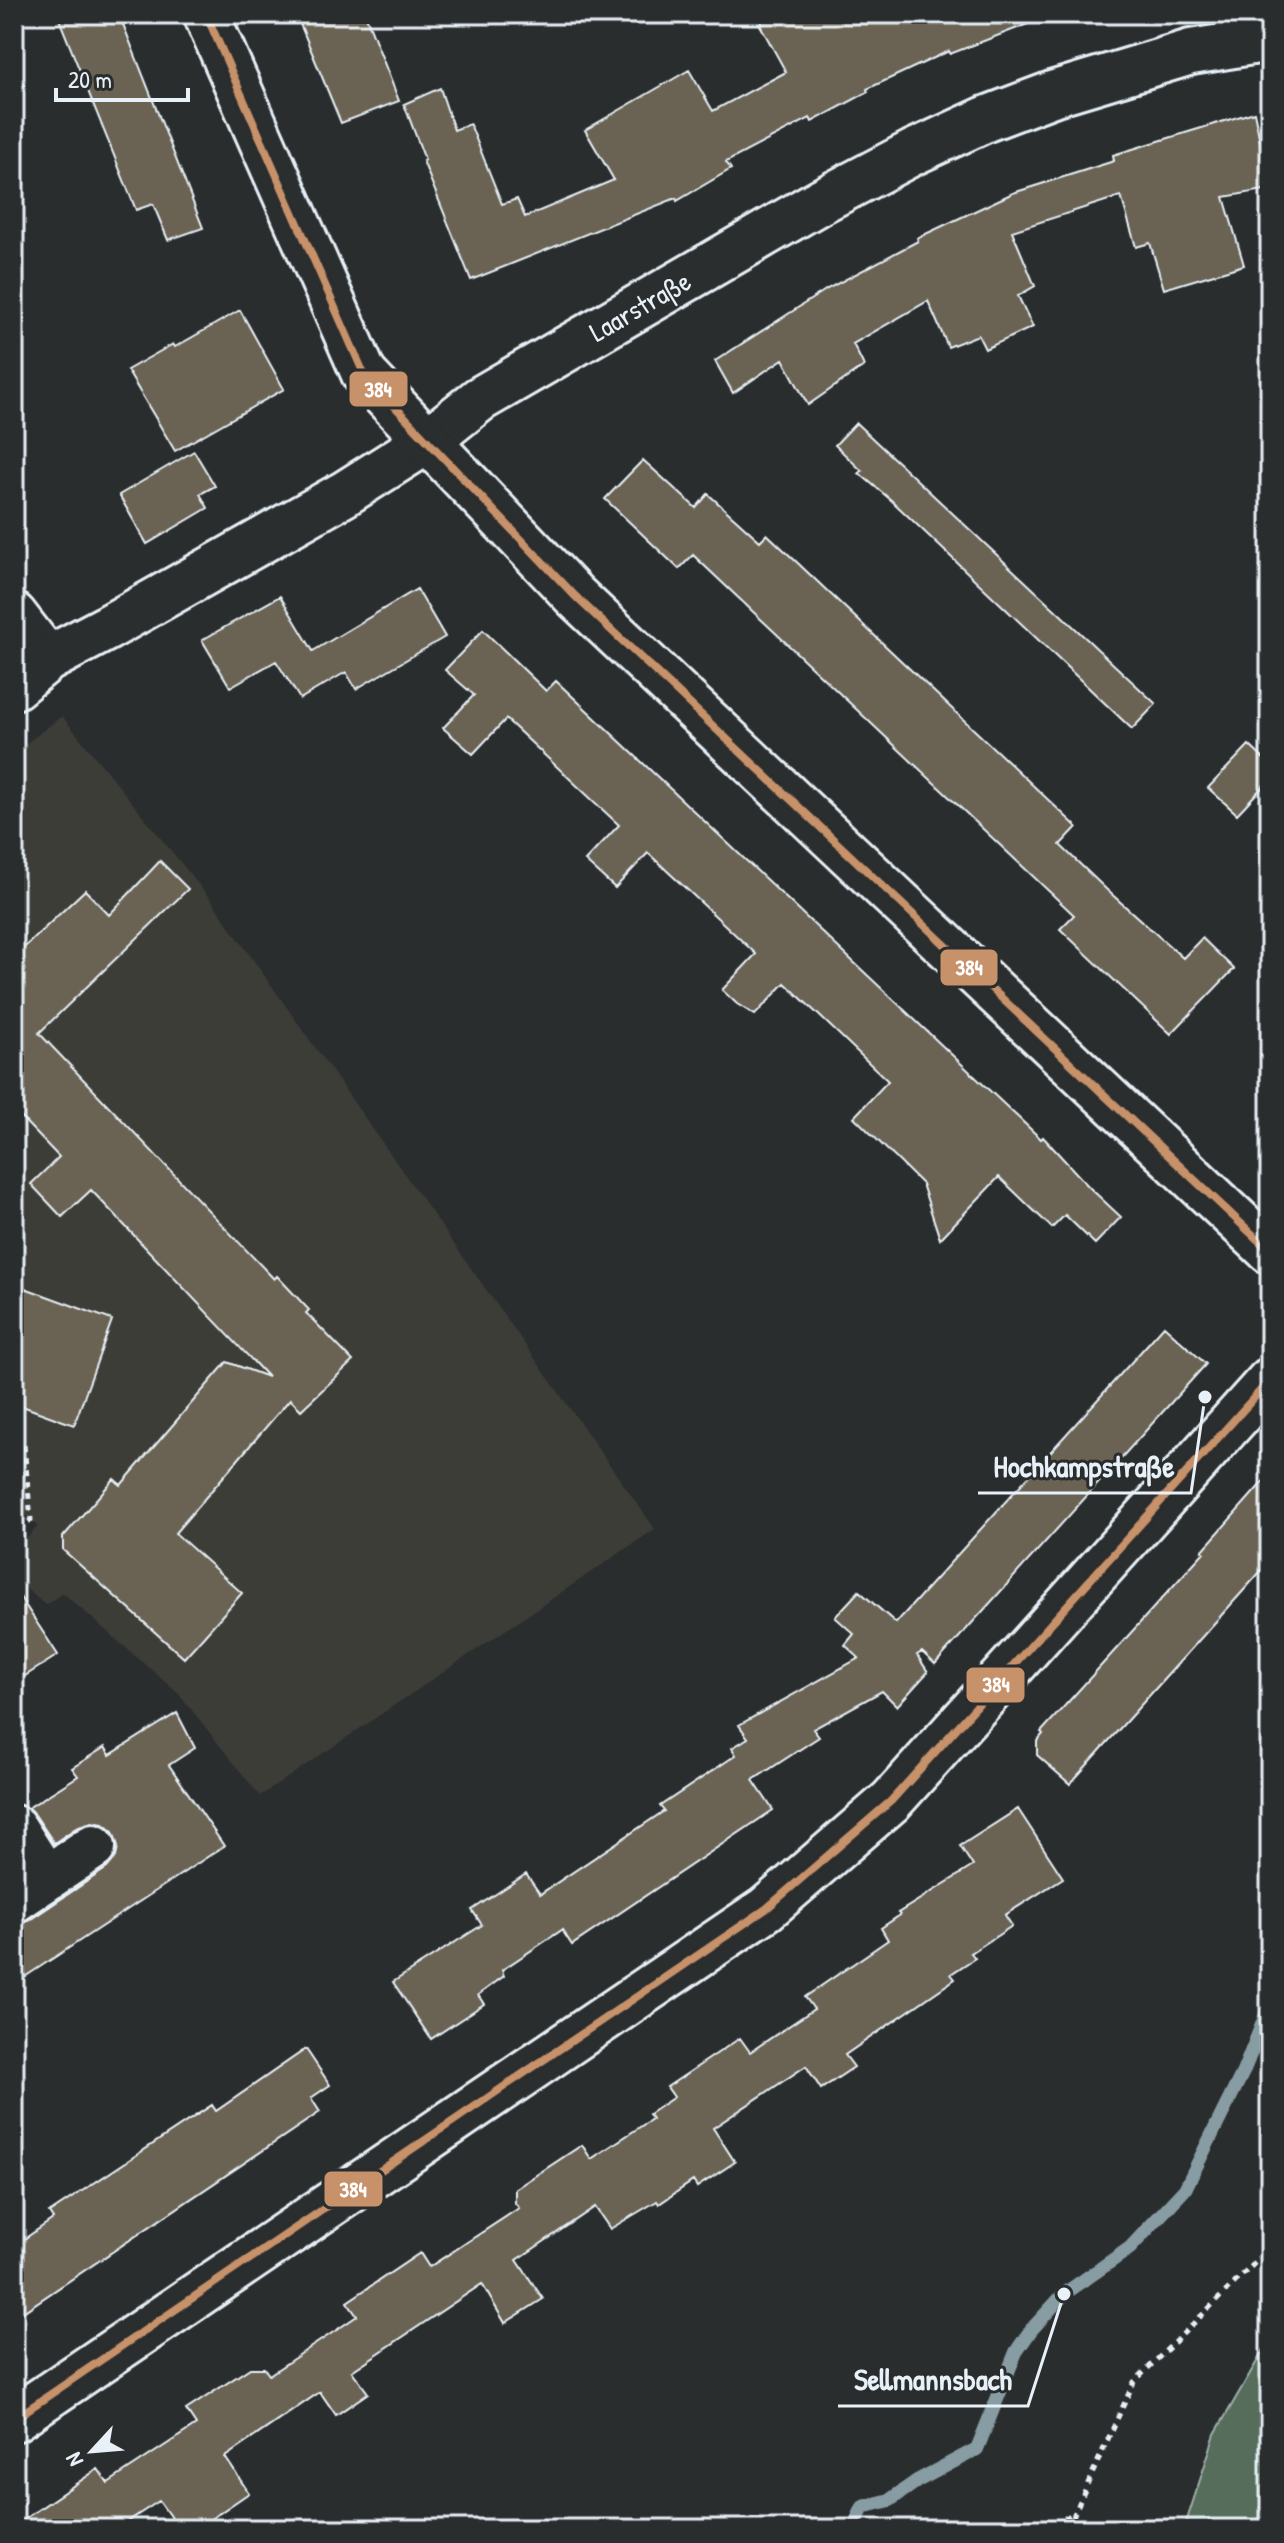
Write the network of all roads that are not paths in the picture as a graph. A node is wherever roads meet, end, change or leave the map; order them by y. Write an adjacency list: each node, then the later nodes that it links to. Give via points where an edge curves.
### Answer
1 (206, 14): 3 (street, via 364,374)
2 (1270, 39): 3 (street, Laarstraße, via 1191,52 1055,93 914,152 480,399)
3 (426, 442): 5 (street, Laarstraße, via 107,628); 7 (street, via 575,596)
4 (14, 615): 5 (street)
5 (31, 662): 6 (street, Laarstraße)
6 (14, 687)
7 (1270, 1251)
8 (1270, 1380): 12 (street, via 891,1801 766,1909)
9 (14, 1828): 11 (street)
10 (93, 1847): 11 (street)
11 (30, 1889)
12 (14, 2419)

